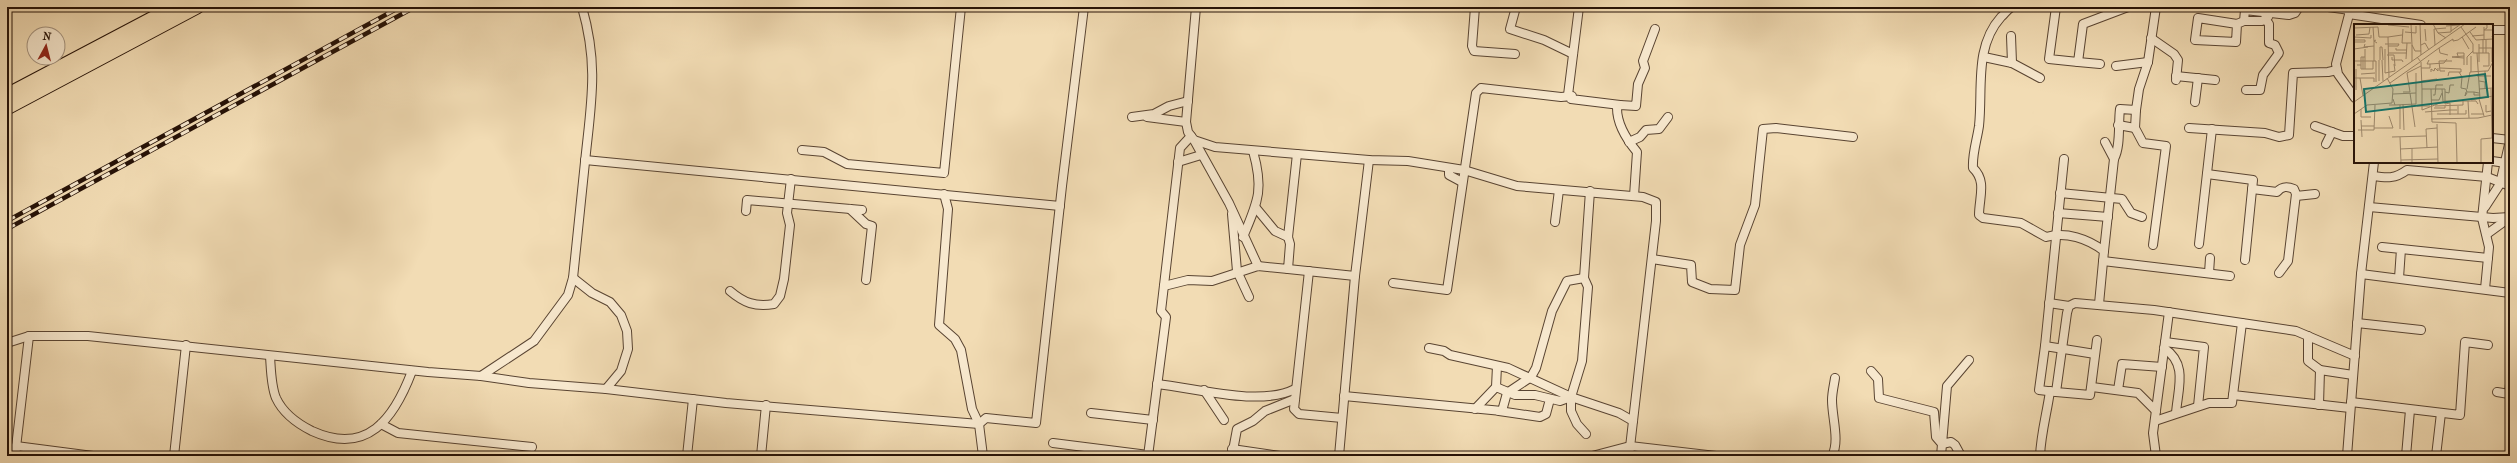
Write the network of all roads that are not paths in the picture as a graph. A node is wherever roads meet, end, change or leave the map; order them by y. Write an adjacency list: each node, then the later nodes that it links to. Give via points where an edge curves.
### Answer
1 (174, 7): 40 (main road)
2 (197, 7): 46 (main road)
3 (582, 7): 70 (street, via 594,67 592,109)
4 (961, 7): 64 (street, via 944,173 847,164 824,152)
5 (1084, 7): 96 (street)
6 (1196, 7): 43 (street)
7 (1475, 7): 27 (street, via 1472,46 1474,51)
8 (1516, 7): 28 (street, via 1510,29 1544,40)
9 (1578, 7): 28 (street)
10 (2012, 7): 29 (street, via 1993,26 1987,38)
11 (2056, 7): 30 (street, via 2049,59)
12 (2128, 7): 30 (street, via 2082,24)
13 (2156, 7): 26 (street)
14 (2299, 7): 18 (street, via 2295,13 2289,15)
15 (2328, 7): 17 (street)
16 (2245, 8): 18 (street); 20 (street)
17 (2350, 10): 21 (street); 35 (street, via 2336,64)
18 (2276, 13): 19 (street)
19 (2265, 19): 20 (street); 39 (street, via 2269,24 2269,43 2275,45 2279,53 2262,74 2260,90)
20 (2241, 22): 20 (street, via 2236,42 2195,40 2198,18)
21 (2416, 24)
22 (1655, 29): 45 (street, via 1643,61 1645,68 1638,84 1636,106)
23 (2493, 30): 24 (street)
24 (2510, 30)
25 (2011, 36): 32 (street)
26 (2151, 38): 31 (street); 37 (street, via 2174,54 2178,60 2176,78)
27 (1515, 54)
28 (1573, 54): 41 (street)
29 (1984, 57): 32 (street); 109 (street, via 1979,82 1979,126 1972,159 1973,168 1980,175 1982,183 1980,215 1982,218 2021,223 2046,237)
30 (2078, 62): 33 (street)
31 (2148, 62): 34 (street); 47 (street, via 2139,89)
32 (2012, 63): 36 (street)
33 (2100, 64)
34 (2116, 66)
35 (2337, 70): 42 (street); 54 (street, via 2293,73 2289,135 2280,137 2265,133)
36 (2040, 78)
37 (2198, 78): 38 (street); 44 (street)
38 (2215, 80)
39 (2246, 90)
40 (7, 95)
41 (1568, 95): 45 (street, via 1572,96 1571,99); 78 (street, via 1562,97 1480,88 1476,93)
42 (2354, 97)
43 (1188, 101): 49 (street); 49 (street, via 1169,106 1154,114 1135,116)
44 (2195, 102)
45 (1620, 105): 61 (street, via 1617,108 1617,118)
46 (7, 108)
47 (2136, 110): 50 (street, via 2120,109); 52 (street)
48 (1668, 117): 61 (street, via 1659,129 1646,130 1640,137)
49 (1186, 122): 58 (street)
50 (2118, 125): 52 (street); 69 (street, via 2119,150)
51 (2315, 126): 55 (street)
52 (2135, 128): 114 (street, via 2143,143 2166,146)
53 (2189, 128): 54 (street)
54 (2212, 129): 79 (street)
55 (2332, 132): 56 (street); 63 (street)
56 (2354, 136)
57 (1853, 137): 120 (street, via 1776,128 1763,129 1755,205 1740,245 1735,290 1710,289 1692,282 1691,266)
58 (1192, 138): 65 (street, via 1215,147); 67 (street); 73 (street, via 1180,148)
59 (2493, 138): 60 (street)
60 (2510, 140): 76 (street)
61 (1629, 142): 92 (street, via 1637,152)
62 (2105, 142): 69 (street)
63 (2326, 144)
64 (802, 150)
65 (1253, 151): 66 (street); 98 (street, via 1260,187)
66 (1297, 154): 71 (street); 112 (street)
67 (1202, 155): 73 (street); 100 (street)
68 (2064, 159): 89 (street)
69 (2114, 159): 93 (street)
70 (585, 160): 82 (street); 132 (street)
71 (1369, 160): 77 (street, via 1408,160); 130 (street)
72 (2493, 161): 76 (street)
73 (1178, 162): 137 (street)
74 (2374, 163): 80 (street)
75 (2488, 163): 81 (street)
76 (2506, 163): 84 (street)
77 (1449, 168): 78 (street); 83 (street, via 1451,178)
78 (1464, 170): 83 (street); 87 (street, via 1517,186)
79 (2207, 174): 86 (street, via 2254,180); 113 (street)
80 (2373, 176): 81 (street, via 2392,179 2407,170); 97 (street)
81 (2487, 177): 84 (street); 104 (street)
82 (791, 179): 90 (street); 95 (street)
83 (1462, 182): 136 (street, via 1447,290)
84 (2500, 184): 85 (street); 104 (street)
85 (2510, 186)
86 (2252, 189): 94 (street, via 2277,192 2283,187 2288,187 2294,189); 121 (street)
87 (1559, 190): 88 (street); 108 (street)
88 (1590, 191): 92 (street); 133 (street)
89 (2060, 193): 93 (street); 103 (street)
90 (944, 194): 96 (street); 206 (street, via 948,209 938,325 955,339 961,350 972,409)
91 (2315, 194): 94 (street)
92 (1634, 196): 120 (street, via 1652,199 1658,206)
93 (2110, 196): 105 (street); 106 (street, via 2122,199 2131,213)
94 (2296, 196): 128 (street, via 2288,261)
95 (789, 202): 99 (street); 102 (street, via 747,200); 139 (street, via 788,248 780,296 774,304 755,305 746,303)
96 (1060, 206): 206 (street, via 1036,423 986,418)
97 (2369, 207): 104 (street); 129 (street)
98 (1256, 208): 111 (street); 112 (street, via 1275,231)
99 (850, 209): 101 (street); 135 (street, via 866,224 872,226)
100 (1231, 209): 111 (street); 125 (street)
101 (862, 210)
102 (746, 212)
103 (2058, 213): 105 (street); 109 (street)
104 (2483, 215): 107 (street); 110 (street)
105 (2108, 217): 117 (street)
106 (2142, 217)
107 (2509, 218): 110 (street)
108 (1555, 222)
109 (2056, 234): 117 (street, via 2090,241); 142 (street)
110 (2487, 234): 119 (street)
111 (1243, 237): 123 (street)
112 (1288, 237): 124 (street)
113 (2199, 244)
114 (2153, 245)
115 (2382, 247): 116 (street)
116 (2401, 249): 119 (street); 134 (street)
117 (2104, 251): 122 (street)
118 (2210, 258): 127 (street)
119 (2488, 258): 138 (street)
120 (1652, 259): 204 (street)
121 (2245, 260)
122 (2103, 261): 127 (street); 143 (street)
123 (1258, 266): 124 (street); 125 (street)
124 (1288, 269): 126 (street)
125 (1237, 271): 137 (street, via 1212,281 1188,280); 141 (street)
126 (1309, 271): 130 (street); 177 (street)
127 (2209, 273): 131 (street)
128 (2279, 273)
129 (2361, 274): 134 (street); 147 (street)
130 (1355, 276): 184 (street)
131 (2230, 276)
132 (573, 278): 169 (street, via 568,295 534,341); 176 (street, via 592,293 610,302 621,315 627,331 628,349 621,370)
133 (1584, 278): 170 (street, via 1567,281 1552,311 1536,368); 185 (street, via 1588,287 1582,361)
134 (2399, 278): 138 (street)
135 (866, 280)
136 (1393, 283)
137 (1164, 286): 172 (street, via 1161,311 1166,317)
138 (2486, 289): 140 (street)
139 (730, 291)
140 (2510, 293)
141 (1249, 298)
142 (2049, 303): 144 (street); 156 (street)
143 (2099, 304): 144 (street, via 2082,302); 145 (street)
144 (2069, 306): 157 (street)
145 (2169, 312): 146 (street); 154 (street)
146 (2242, 323): 150 (street, via 2286,328); 183 (street)
147 (2357, 323): 148 (street); 161 (street)
148 (2421, 330)
149 (29, 336): 152 (street); 153 (street, via 88,336); 210 (street)
150 (2308, 336): 161 (street); 166 (street, via 2308,361)
151 (2097, 340): 159 (street)
152 (7, 343)
153 (186, 345): 160 (street); 218 (street)
154 (2165, 345): 164 (street); 192 (street, via 2204,347); 198 (street, via 2180,364)
155 (2488, 345): 199 (street, via 2465,342 2460,415)
156 (2045, 346): 157 (street); 180 (street, via 2039,390)
157 (2062, 347): 159 (street); 180 (street)
158 (1429, 348): 163 (street)
159 (2095, 354): 175 (street)
160 (270, 356): 167 (street); 205 (street, via 276,398 282,408 304,427 331,438 356,439 372,432)
161 (2355, 356): 168 (street)
162 (1969, 360): 209 (street, via 1947,386)
163 (1497, 366): 170 (street); 174 (street)
164 (2162, 368): 179 (street, via 2122,364); 196 (street)
165 (1871, 370): 209 (street, via 1878,379 1879,398 1932,409 1936,437)
166 (2320, 370): 168 (street); 190 (street)
167 (412, 371): 169 (street); 205 (street, via 401,398)
168 (2353, 375): 191 (street)
169 (481, 376): 176 (street)
170 (1531, 377): 182 (street); 185 (street)
171 (1835, 378): 227 (street, via 1832,399 1833,427 1836,436)
172 (1157, 384): 178 (street); 201 (street)
173 (2510, 384): 181 (street, via 2509,394)
174 (1496, 387): 182 (street); 193 (street)
175 (2092, 387): 179 (street); 180 (street, via 2090,395)
176 (606, 389): 186 (street)
177 (1295, 389): 178 (street, via 1283,395 1237,396); 187 (street)
178 (1204, 390): 202 (street)
179 (2118, 390): 196 (street, via 2138,392)
180 (2053, 391): 229 (street, via 2042,428)
181 (2497, 392)
182 (1508, 393): 188 (street); 195 (street, via 1502,412)
183 (2233, 395): 190 (street); 192 (street, via 2232,403 2209,403)
184 (1344, 396): 193 (street); 200 (street)
185 (1571, 397): 188 (street, via 1560,401); 204 (street, via 1619,413); 207 (street, via 1571,411 1577,424)
186 (693, 399): 189 (street); 219 (street)
187 (1295, 399): 200 (street, via 1296,413); 213 (street, via 1265,411 1237,429)
188 (1550, 399): 195 (street, via 1546,414 1540,417)
189 (766, 405): 206 (street); 220 (street)
190 (2319, 405): 191 (street)
191 (2351, 405): 194 (street); 231 (street)
192 (2198, 406): 198 (street)
193 (1475, 408): 195 (street)
194 (2410, 410): 199 (street); 232 (street)
195 (1499, 411)
196 (2156, 411): 203 (street)
197 (1091, 413): 201 (street)
198 (2176, 413): 203 (street)
199 (2441, 413): 233 (street)
200 (1342, 418): 223 (street)
201 (1153, 420): 214 (street)
202 (1224, 420)
203 (2155, 420): 230 (street, via 2153,433)
204 (1633, 421): 211 (street)
205 (381, 424): 212 (street, via 398,433)
206 (979, 424): 221 (street)
207 (1586, 434)
208 (1053, 442): 214 (street)
209 (1942, 444): 215 (street, via 1951,442); 228 (street)
210 (16, 446): 216 (street); 217 (street)
211 (1630, 446): 224 (street); 225 (street); 226 (street)
212 (532, 447)
213 (1232, 453): 222 (street)
214 (1148, 455)
215 (1960, 455)
216 (15, 456)
217 (93, 456)
218 (174, 456)
219 (688, 456)
220 (760, 456)
221 (983, 456)
222 (1280, 456)
223 (1339, 456)
224 (1592, 456)
225 (1629, 456)
226 (1716, 456)
227 (1832, 456)
228 (1940, 456)
229 (2040, 456)
230 (2156, 456)
231 (2347, 456)
232 (2406, 456)
233 (2436, 456)

